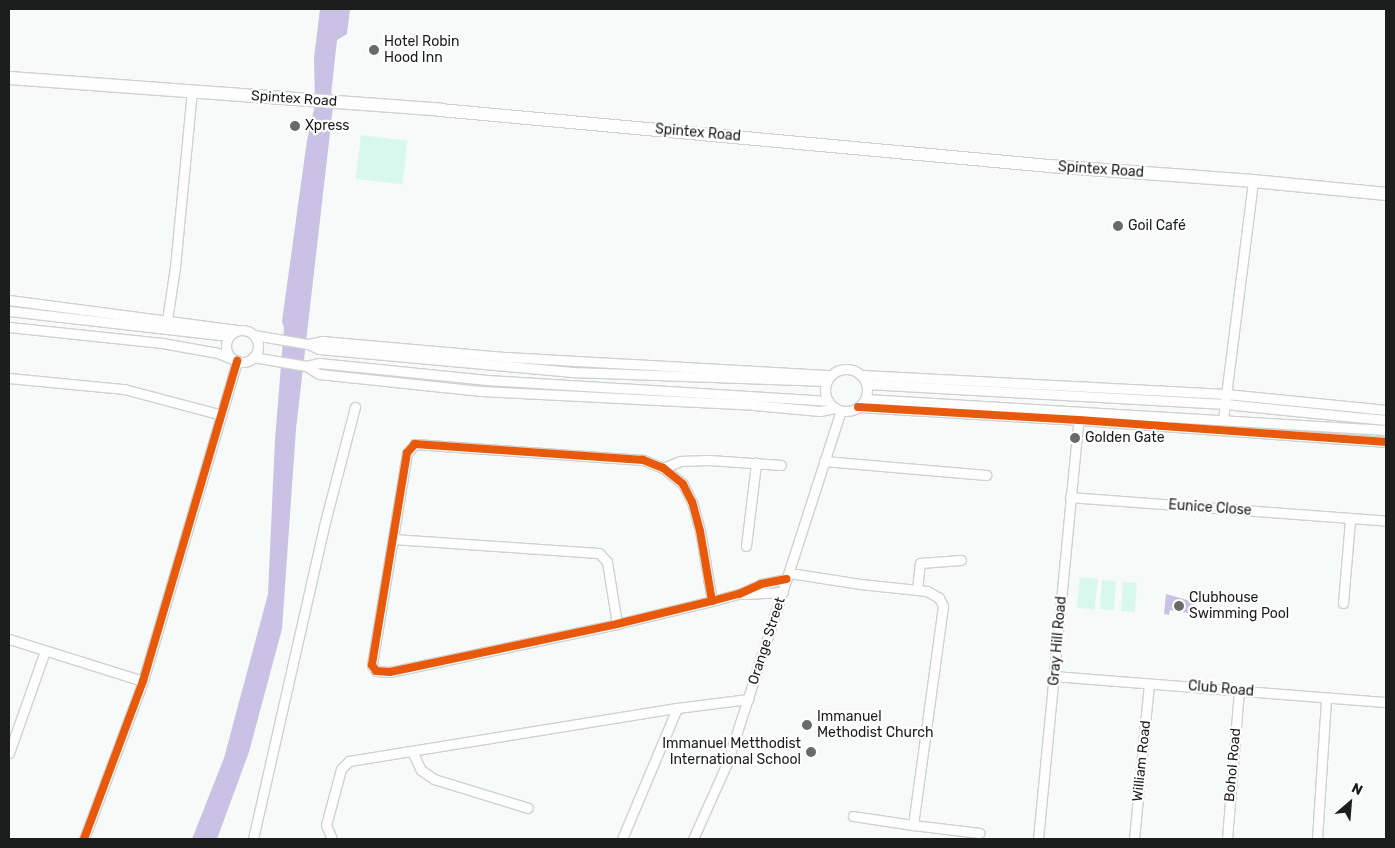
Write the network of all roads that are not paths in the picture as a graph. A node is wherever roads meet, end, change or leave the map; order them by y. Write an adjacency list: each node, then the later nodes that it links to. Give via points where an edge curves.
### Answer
1 (9, 78): 2 (main road, Spintex Road)
2 (192, 92): 3 (main road, Spintex Road, via 335,101 1050,166); 7 (street)
3 (1253, 181): 4 (main road, Spintex Road); 18 (street)
4 (1386, 194)
5 (9, 300): 7 (street)
6 (9, 311): 9 (street)
7 (167, 320): 9 (street)
8 (9, 327): 12 (street, via 162,343 218,353)
9 (233, 333): 10 (street, via 246,330); 12 (street, via 226,351)
10 (254, 335): 11 (street, via 258,344); 16 (street, via 308,344 322,341 506,357)
11 (253, 357): 12 (street, via 246,361); 13 (street)
12 (235, 360): 26 (street)
13 (306, 366): 20 (street, via 319,363 487,380); 24 (street, via 319,374 481,391 820,411)
14 (862, 375): 16 (street, via 849,369 840,370); 17 (street); 18 (street)
15 (9, 378): 26 (street, via 124,389)
16 (829, 378): 20 (street, via 825,391)
17 (867, 384): 19 (street); 21 (street)
18 (1226, 394): 21 (street); 25 (street)
19 (866, 399): 23 (street); 27 (street)
20 (828, 401): 24 (street)
21 (1225, 404): 27 (street); 29 (street)
22 (355, 407): 68 (street, via 325,522)
23 (858, 408): 24 (street, via 850,411); 28 (street)
24 (838, 409): 32 (street, Orange Street)
25 (1386, 410)
26 (222, 415): 53 (street)
27 (1223, 419): 30 (street)
28 (1079, 420): 31 (street); 37 (street, Gray Hill Road)
29 (1386, 420)
30 (1386, 430)
31 (1386, 442)
32 (824, 461): 36 (street); 43 (street, Orange Street)
33 (756, 463): 34 (street); 35 (street, via 680,461); 41 (street)
34 (781, 465)
35 (663, 468): 40 (street, via 643,460 415,444 407,453); 47 (street, via 683,484 692,502)
36 (986, 475)
37 (1070, 497): 38 (street, Eunice Close); 52 (street, Gray Hill Road)
38 (1350, 519): 39 (street, Eunice Close); 48 (street)
39 (1386, 521)
40 (394, 539): 49 (street, via 599,554 607,562); 49 (street, via 372,658 376,671 390,672)
41 (746, 546)
42 (961, 560): 44 (street, via 920,563)
43 (788, 576): 44 (street); 45 (street, Orange Street); 46 (street)
44 (917, 590): 65 (street, via 939,598 943,606)
45 (783, 592): 46 (street); 57 (street, Orange Street)
46 (739, 594): 47 (street)
47 (712, 601): 49 (street)
48 (1343, 603)
49 (617, 624)
50 (9, 639): 51 (street)
51 (45, 651): 53 (street); 60 (street)
52 (1055, 676): 54 (street, Club Road); 72 (street, Gray Hill Road)
53 (143, 681): 67 (street)
54 (1150, 684): 55 (street, Club Road); 73 (street, William Road)
55 (1239, 691): 56 (street, Club Road); 74 (street, Bohol Road)
56 (1326, 698): 58 (street, Club Road); 75 (street)
57 (748, 699): 59 (street); 71 (street, Orange Street, via 727,763)
58 (1386, 702)
59 (677, 708): 61 (street); 70 (street)
60 (12, 738): 62 (street)
61 (412, 751): 63 (street, via 421,770 434,779); 69 (street, via 358,758 344,764 326,825)
62 (9, 753)
63 (528, 808)
64 (853, 816): 65 (street)
65 (913, 825): 66 (street)
66 (980, 833)
67 (84, 839)
68 (253, 839)
69 (332, 839)
70 (622, 839)
71 (692, 839)
72 (1038, 839)
73 (1134, 839)
74 (1227, 839)
75 (1317, 839)

